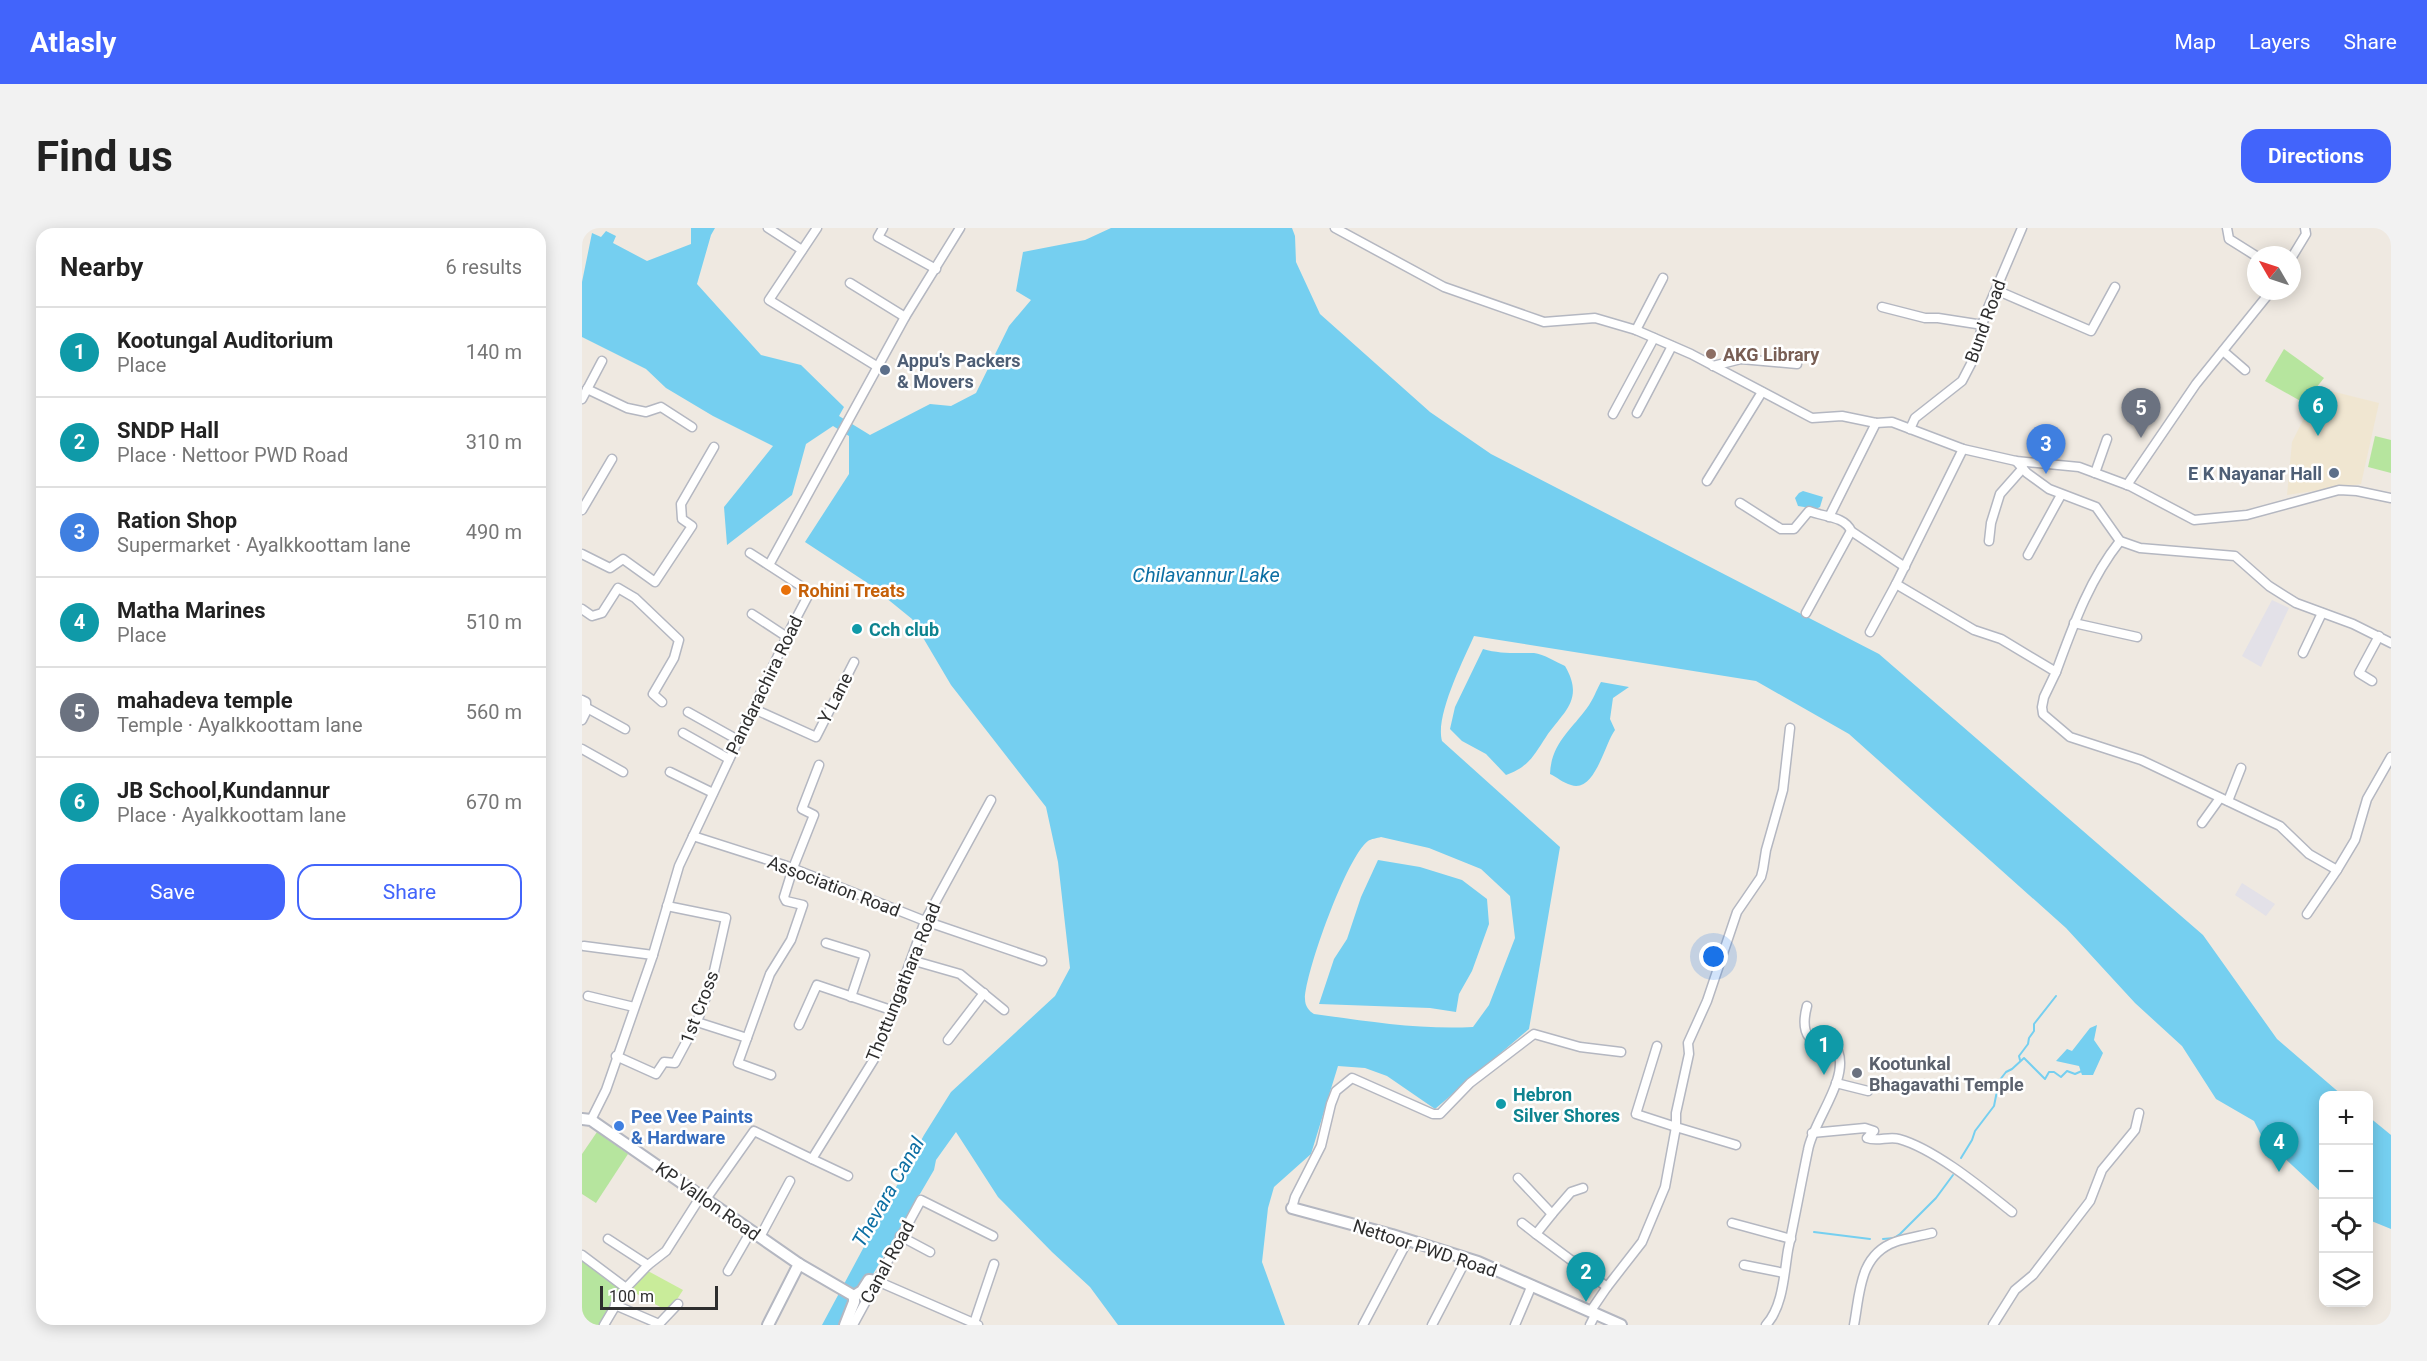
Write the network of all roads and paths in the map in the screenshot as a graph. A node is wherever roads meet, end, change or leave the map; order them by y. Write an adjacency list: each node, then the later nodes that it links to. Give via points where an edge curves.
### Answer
1 (768, 228): 10 (street)
2 (817, 228): 10 (street)
3 (883, 228): 12 (street, via 878,237)
4 (960, 228): 12 (street)
5 (1335, 228): 21 (street, via 1444,287 1544,322 1595,318)
6 (2022, 228): 16 (street, Bund Road)
7 (2227, 228): 11 (street, via 2229,239)
8 (2305, 228): 9 (street, via 2306,234)
9 (2298, 246)
10 (802, 250): 28 (street, via 769,300)
11 (2247, 250)
12 (936, 269): 19 (street)
13 (1663, 278): 21 (street)
14 (850, 283): 19 (street)
15 (2115, 286): 16 (street, via 2091,331)
16 (1996, 290): 20 (street, Bund Road)
17 (2264, 300): 24 (street)
18 (1882, 307): 20 (street, via 1925,318)
19 (906, 317): 28 (street)
20 (1983, 325): 37 (street, Bund Road, via 1962,381 1915,418)
21 (1636, 330): 22 (street)
22 (1654, 338): 23 (street); 34 (street)
23 (1672, 346): 27 (street); 33 (street)
24 (2223, 351): 29 (street); 46 (street, via 2158,436)
25 (602, 361): 30 (street)
26 (1797, 364): 27 (street, via 1741,360)
27 (1713, 366): 31 (street)
28 (878, 367): 58 (street)
29 (2245, 370)
30 (587, 389): 32 (street); 36 (street, via 627,408 646,412 662,407)
31 (1762, 392): 35 (street, via 1812,418 1842,416); 45 (street)
32 (582, 399)
33 (1637, 413)
34 (1613, 414)
35 (1876, 423): 37 (street, via 1892,422); 51 (street)
36 (692, 427)
37 (1910, 429): 40 (street)
38 (2108, 439): 44 (street)
39 (714, 447): 56 (street, via 681,504 682,519 692,526 655,582 623,559 610,568)
40 (1963, 449): 42 (street); 59 (street)
41 (612, 459): 50 (street)
42 (2016, 460): 43 (street); 44 (street, via 2067,465)
43 (2023, 468): 47 (street); 53 (street, via 2000,494)
44 (2095, 473): 46 (street)
45 (1707, 481)
46 (2127, 485): 48 (street, via 2194,520 2247,516 2339,490)
47 (2061, 495): 54 (street, via 2096,507); 57 (street)
48 (2391, 498)
49 (1740, 503): 51 (street, via 1787,530 1794,529 1809,511)
50 (582, 510)
51 (1829, 517): 52 (street, via 1836,517)
52 (1851, 531): 59 (street); 62 (street)
53 (1989, 541)
54 (2120, 541): 63 (street, via 2139,548 2235,556 2269,586); 65 (street, via 2104,562)
55 (750, 553): 58 (street)
56 (582, 554)
57 (2028, 555)
58 (769, 565): 68 (street, Pandarachira Road, via 810,592)
59 (1905, 567): 60 (street)
60 (1896, 585): 66 (street); 73 (street)
61 (582, 609): 75 (street, via 592,616 602,613 618,588 635,598 679,640 674,658 653,694)
62 (1806, 613)
63 (2322, 613): 67 (street); 71 (street)
64 (752, 615): 68 (street)
65 (2074, 622): 69 (street); 73 (street)
66 (1870, 632)
67 (2379, 636): 70 (street); 74 (street, via 2359,673)
68 (787, 637): 77 (street, Pandarachira Road)
69 (2137, 637)
70 (2391, 643)
71 (2303, 653)
72 (854, 662): 77 (street, Y Lane, via 816,737)
73 (2056, 672): 92 (street, via 2044,697 2043,714 2070,737 2141,760)
74 (2372, 681)
75 (662, 702)
76 (584, 704): 79 (street); 81 (street)
77 (754, 709): 83 (street, Pandarachira Road)
78 (688, 712): 83 (street)
79 (582, 720)
80 (1790, 728): 125 (street, via 1783,790 1761,877 1737,912 1707,1001 1688,1043)
81 (625, 729)
82 (683, 733): 86 (street)
83 (738, 740): 86 (street, Pandarachira Road)
84 (582, 749): 89 (street)
85 (2391, 757): 97 (street, via 2367,799 2355,840)
86 (729, 759): 91 (street, Pandarachira Road)
87 (819, 765): 96 (street, via 802,808 814,815)
88 (2241, 768): 92 (street)
89 (623, 772)
90 (670, 772): 91 (street)
91 (713, 793): 95 (street, Pandarachira Road)
92 (2224, 799): 94 (street); 97 (street, via 2280,826 2309,854)
93 (991, 800): 100 (street, Thottungathara Road)
94 (2202, 823)
95 (693, 836): 96 (street, Association Road); 98 (street, Pandarachira Road)
96 (793, 868): 100 (street, Association Road); 115 (street, via 784,897 803,905 791,940 770,974)
97 (2337, 870): 99 (street)
98 (667, 906): 103 (street, Pandarachira Road); 113 (street, 1st Cross, via 726,918 712,980)
99 (2307, 914)
100 (925, 921): 104 (street, Thottungathara Road); 105 (street, Association Road)
101 (826, 942): 108 (street, via 865,955)
102 (585, 946): 103 (street)
103 (653, 955): 110 (street, Pandarachira Road)
104 (911, 960): 106 (street, via 960,974); 112 (street, Thottungathara Road)
105 (1042, 961)
106 (984, 993): 111 (street); 116 (street)
107 (588, 996): 110 (street)
108 (851, 997): 112 (street); 114 (street, via 817,985)
109 (1807, 1006): 121 (street, via 1804,1029 1818,1046 1838,1051 1841,1059)
110 (634, 1008): 119 (street, Pandarachira Road)
111 (1004, 1010)
112 (894, 1011): 128 (street, Thottungathara Road, via 876,1056)
113 (697, 1022): 115 (street); 119 (street, 1st Cross, via 675,1063 664,1062 656,1074)
114 (799, 1025)
115 (747, 1038): 120 (street, via 738,1063)
116 (948, 1040)
117 (1657, 1047): 125 (street, via 1636,1114)
118 (1621, 1052): 134 (street, via 1580,1047 1534,1034 1470,1083 1440,1114 1352,1078 1336,1091 1321,1146)
119 (616, 1056): 124 (street, Pandarachira Road, via 606,1090)
120 (771, 1075)
121 (1836, 1083): 122 (street); 126 (street)
122 (1868, 1091)
123 (2139, 1113): 175 (street, via 2135,1130 2106,1164 2090,1201 2033,1275 2015,1290)
124 (586, 1119): 133 (street, KP Vallon Road)
125 (1676, 1127): 127 (street); 158 (street, via 1665,1187 1642,1242)
126 (1812, 1133): 135 (street, via 1865,1128 1874,1131 1867,1138 1871,1140 1898,1138 1971,1179); 145 (street)
127 (1736, 1145)
128 (812, 1159): 129 (street); 133 (street, via 754,1131)
129 (848, 1176)
130 (1518, 1178): 136 (street)
131 (790, 1181): 140 (street)
132 (1583, 1188): 136 (street, via 1571,1192)
133 (704, 1197): 140 (street, KP Vallon Road); 152 (street, via 666,1251)
134 (1292, 1208): 146 (street, Nettoor PWD Road)
135 (2012, 1212)
136 (1552, 1214): 141 (street)
137 (1522, 1223): 141 (street)
138 (1732, 1223): 145 (street)
139 (1932, 1233): 174 (street, via 1881,1249 1866,1265)
140 (756, 1234): 150 (street, KP Vallon Road); 154 (street)
141 (1536, 1234): 158 (street)
142 (900, 1236): 143 (street, Canal Road, via 921,1200); 147 (street); 156 (street, Canal Road)
143 (993, 1236)
144 (608, 1239): 152 (street)
145 (1791, 1239): 155 (street)
146 (1408, 1240): 149 (street, Nettoor PWD Road); 169 (street)
147 (930, 1252)
148 (582, 1255): 159 (street)
149 (1467, 1258): 157 (street, Nettoor PWD Road); 170 (street)
150 (799, 1264): 160 (street, KP Vallon Road); 166 (street)
151 (994, 1264): 164 (street)
152 (648, 1265): 159 (street)
153 (1744, 1265): 155 (street)
154 (728, 1271)
155 (1784, 1273): 173 (street, via 1772,1319)
156 (877, 1281): 160 (street, via 869,1280); 164 (street); 168 (street, Canal Road)
157 (1532, 1285): 163 (street, Nettoor PWD Road); 171 (street)
158 (1607, 1287): 163 (street)
159 (626, 1288): 162 (street)
160 (854, 1296): 167 (street)
161 (678, 1304): 162 (street, via 659,1324)
162 (615, 1305): 165 (street)
163 (1592, 1317): 172 (street, Nettoor PWD Road)
164 (976, 1324)
165 (604, 1325)
166 (768, 1325)
167 (845, 1325)
168 (853, 1325)
169 (1363, 1325)
170 (1432, 1325)
171 (1515, 1325)
172 (1621, 1325)
173 (1766, 1325)
174 (1854, 1325)
175 (1993, 1325)

